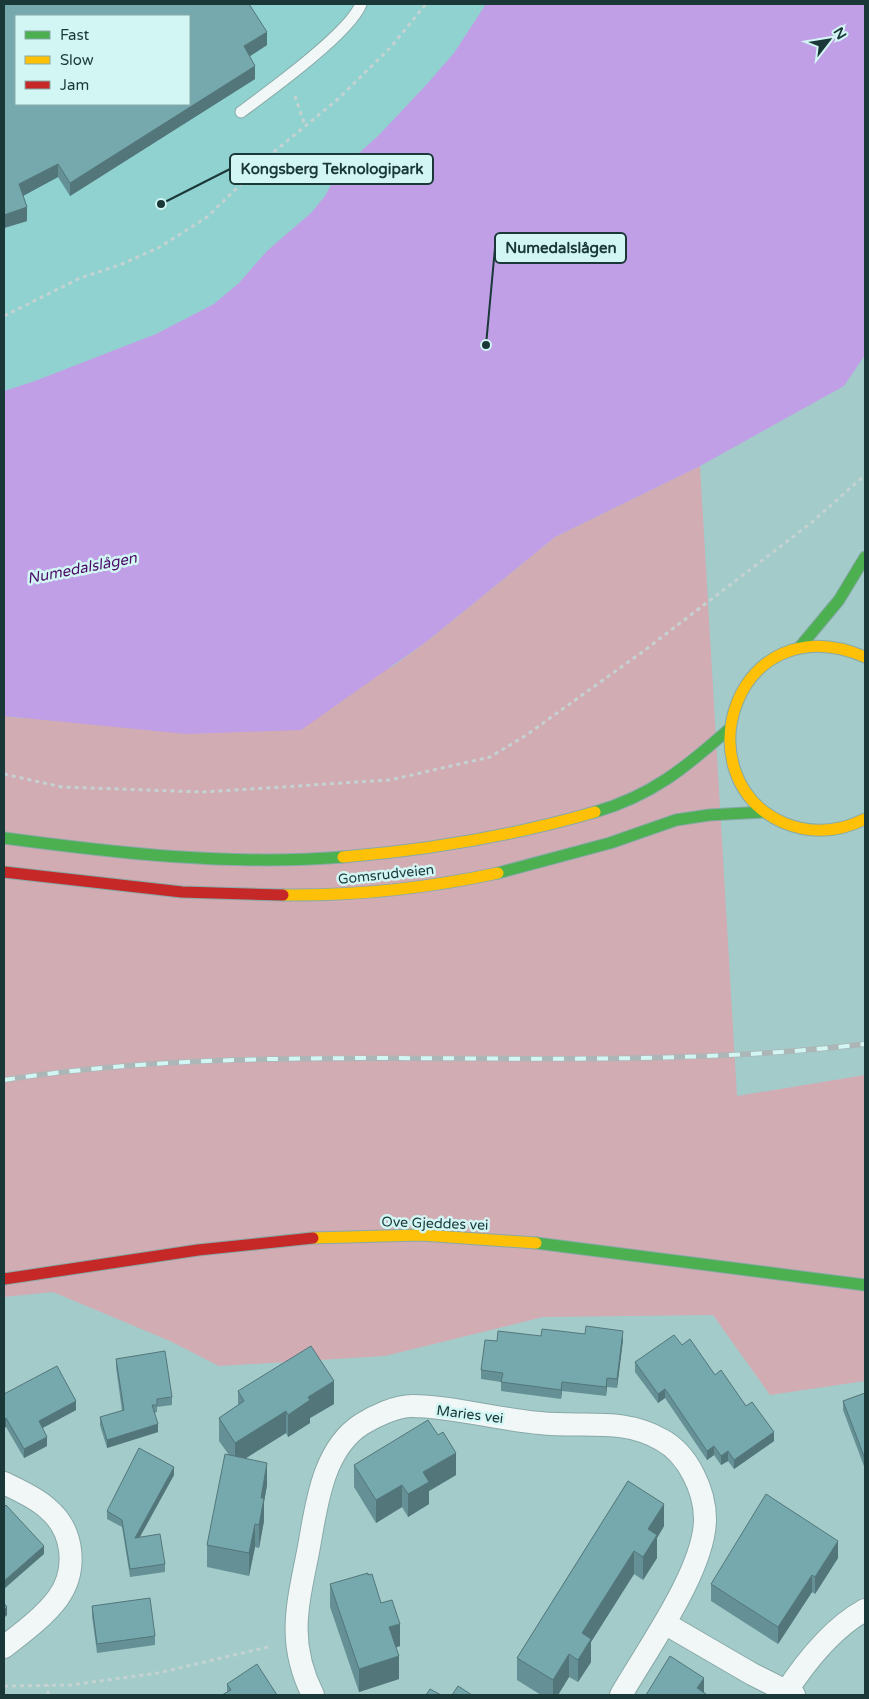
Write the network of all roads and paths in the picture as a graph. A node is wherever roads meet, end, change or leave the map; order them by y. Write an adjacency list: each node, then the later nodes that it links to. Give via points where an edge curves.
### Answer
1 (361, 4): 3 (lane, via 346,25)
2 (426, 4): 5 (path, via 390,48)
3 (288, 77): 4 (lane); 5 (path)
4 (241, 112)
5 (305, 126): 6 (path, via 207,217 160,248 80,278)
6 (4, 316)
7 (865, 475): 12 (path, via 811,523 645,650 526,736 490,757 390,780 203,792 62,787)
8 (865, 557): 9 (main road, via 839,600)
9 (798, 648): 10 (main road, via 822,645 846,649); 11 (main road, via 767,663 750,678 737,698)
10 (865, 657)
11 (728, 730): 13 (main road, via 729,752 736,776 749,797); 15 (main road, Gomsrudveien, via 670,778 641,795 571,819 451,847 339,860 251,861 146,855)
12 (4, 774)
13 (764, 812): 14 (main road, via 786,824 809,830 832,830); 16 (main road, Gomsrudveien, via 675,820 557,859 478,877 395,890 333,895 190,894)
14 (865, 819)
15 (4, 838)
16 (4, 872)
17 (4, 1279): 18 (main road, Ove Gjeddes vei, via 213,1246 393,1235 572,1247 792,1273)
18 (865, 1285)
19 (4, 1483): 23 (street, via 47,1508 60,1523 71,1554 71,1572 58,1598)
20 (865, 1610): 26 (street, via 825,1642)
21 (666, 1624): 22 (street, Maries vei, via 693,1564 705,1520 702,1498 693,1474 681,1456 664,1440 640,1429 614,1424 541,1424 411,1406 360,1425 329,1465 319,1496 295,1615); 26 (street); 29 (street, Maries vei)
22 (296, 1640): 24 (path, via 158,1673); 28 (street, Maries vei, via 302,1674)
23 (4, 1647)
24 (48, 1685): 25 (path); 27 (path)
25 (4, 1686)
26 (788, 1694)
27 (48, 1695)
28 (313, 1695)
29 (621, 1695)

